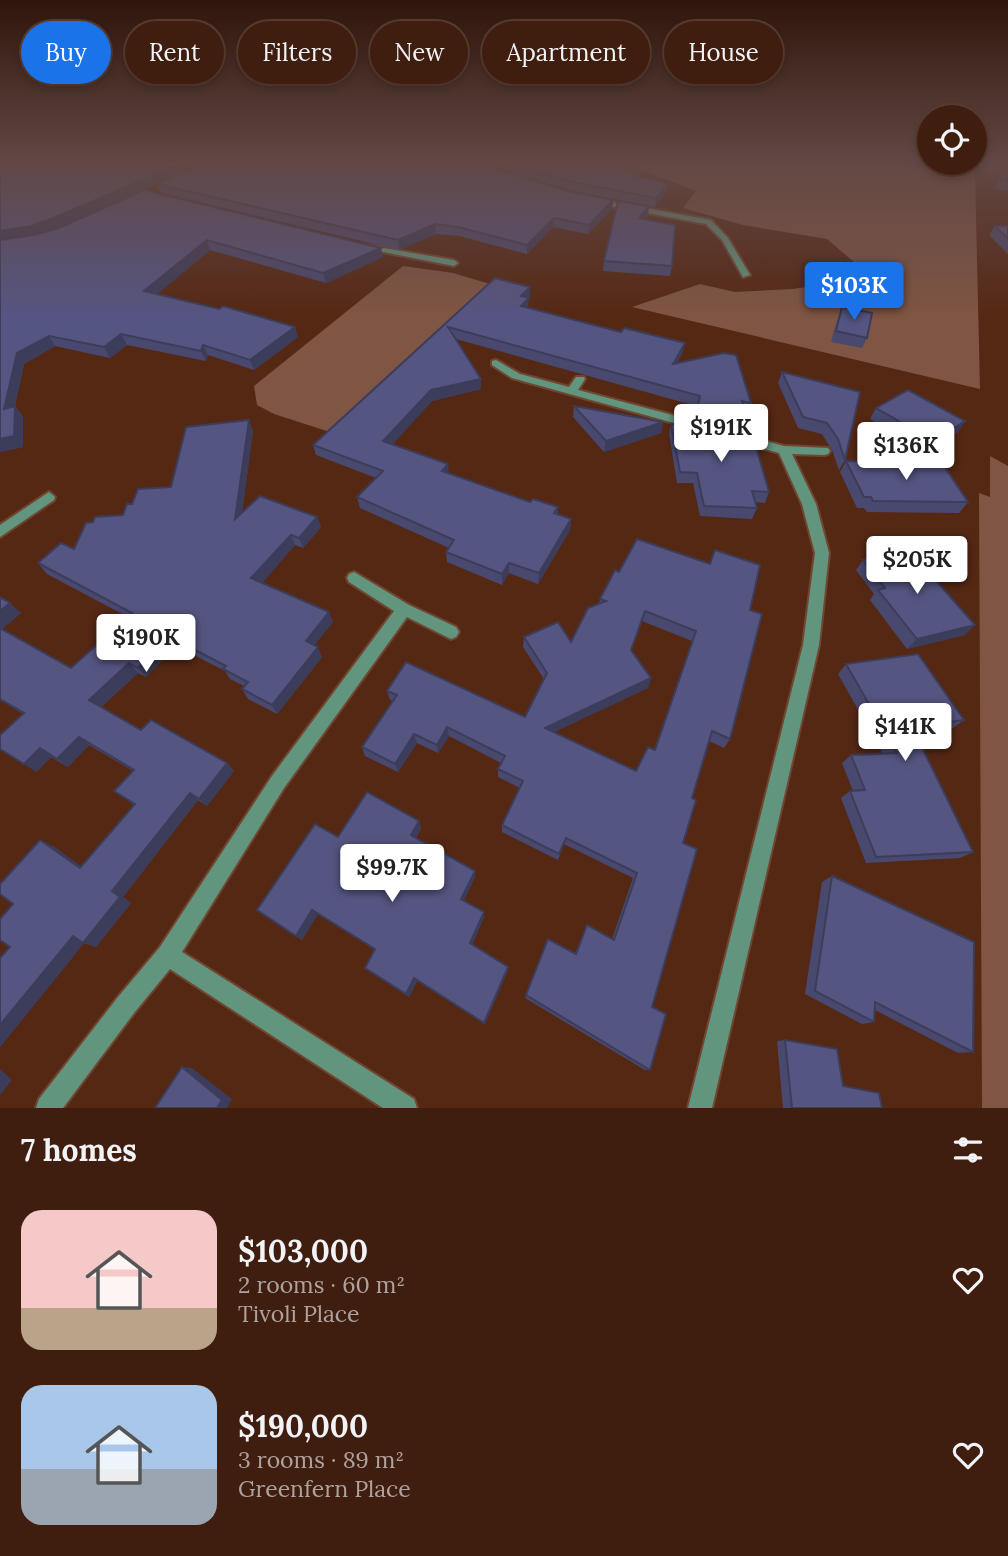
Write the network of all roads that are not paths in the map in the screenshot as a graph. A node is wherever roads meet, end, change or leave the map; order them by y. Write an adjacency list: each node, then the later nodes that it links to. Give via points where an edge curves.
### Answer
1 (660, 213): 4 (street, via 708,222 723,232)
2 (348, 243): 3 (street)
3 (454, 263)
4 (746, 275)
5 (496, 363): 7 (street, via 516,376)
6 (580, 379): 7 (street)
7 (572, 391): 8 (street)
8 (784, 450): 9 (street); 18 (street, via 808,504 822,553 811,645)
9 (824, 450)
10 (48, 497): 11 (street)
11 (0, 532)
12 (355, 578): 13 (street)
13 (404, 609): 14 (street); 15 (street, via 278,782)
14 (451, 632)
15 (168, 955): 16 (street, via 125,1004); 17 (street)
16 (48, 1108)
17 (405, 1108)
18 (700, 1108)

